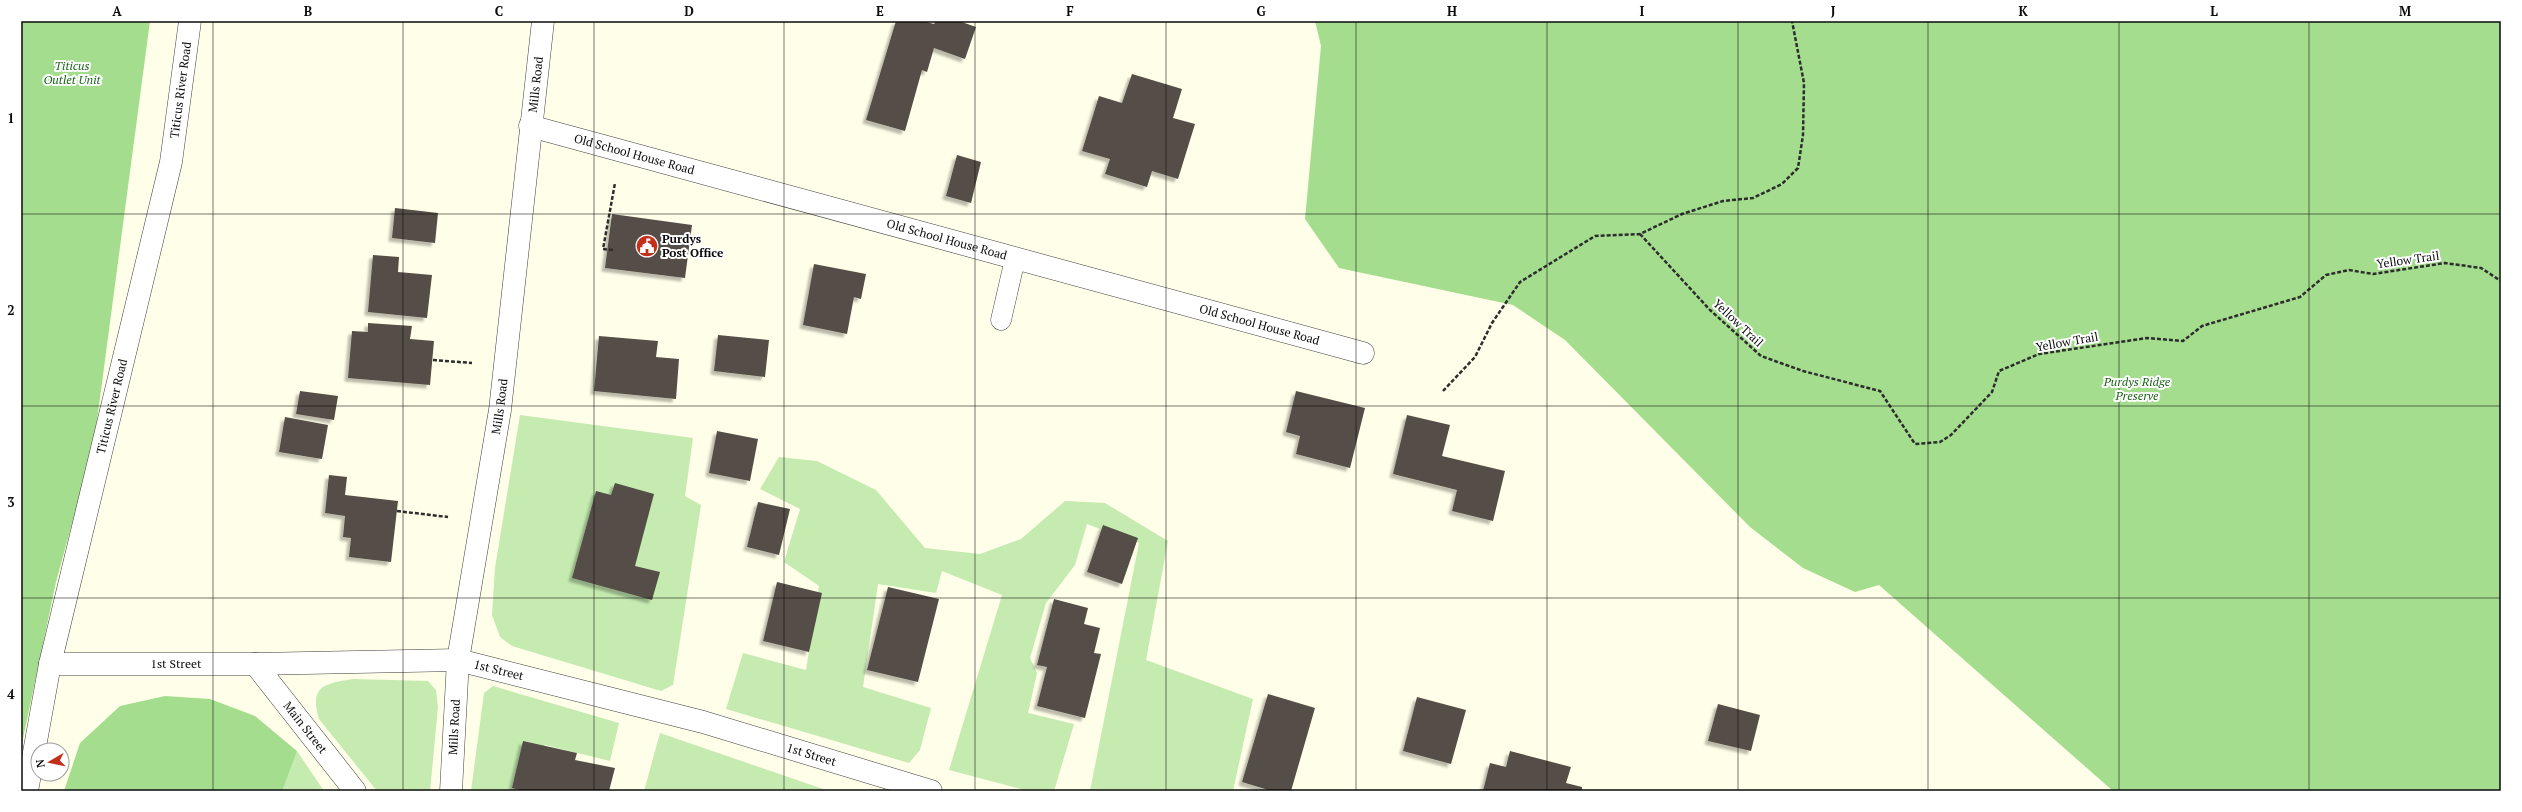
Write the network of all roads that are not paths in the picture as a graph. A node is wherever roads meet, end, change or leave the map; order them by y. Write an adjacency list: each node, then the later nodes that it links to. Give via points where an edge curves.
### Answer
1 (190, 21): 8 (street, Titicus River Road, via 171,162)
2 (544, 21): 3 (street, Mills Road)
3 (530, 126): 4 (street, Old School House Road); 7 (street, Mills Road, via 500,410)
4 (1015, 259): 5 (lane); 6 (street, Old School House Road)
5 (1001, 320)
6 (1363, 354)
7 (458, 660): 9 (street, 1st Street); 10 (street, 1st Street, via 703,722); 13 (street, Mills Road)
8 (50, 664): 9 (street, 1st Street); 11 (street, Titicus River Road)
9 (255, 664): 12 (street, Main Street)
10 (874, 783): 14 (street, 1st Street)
11 (27, 791)
12 (356, 791)
13 (451, 791)
14 (931, 791)

